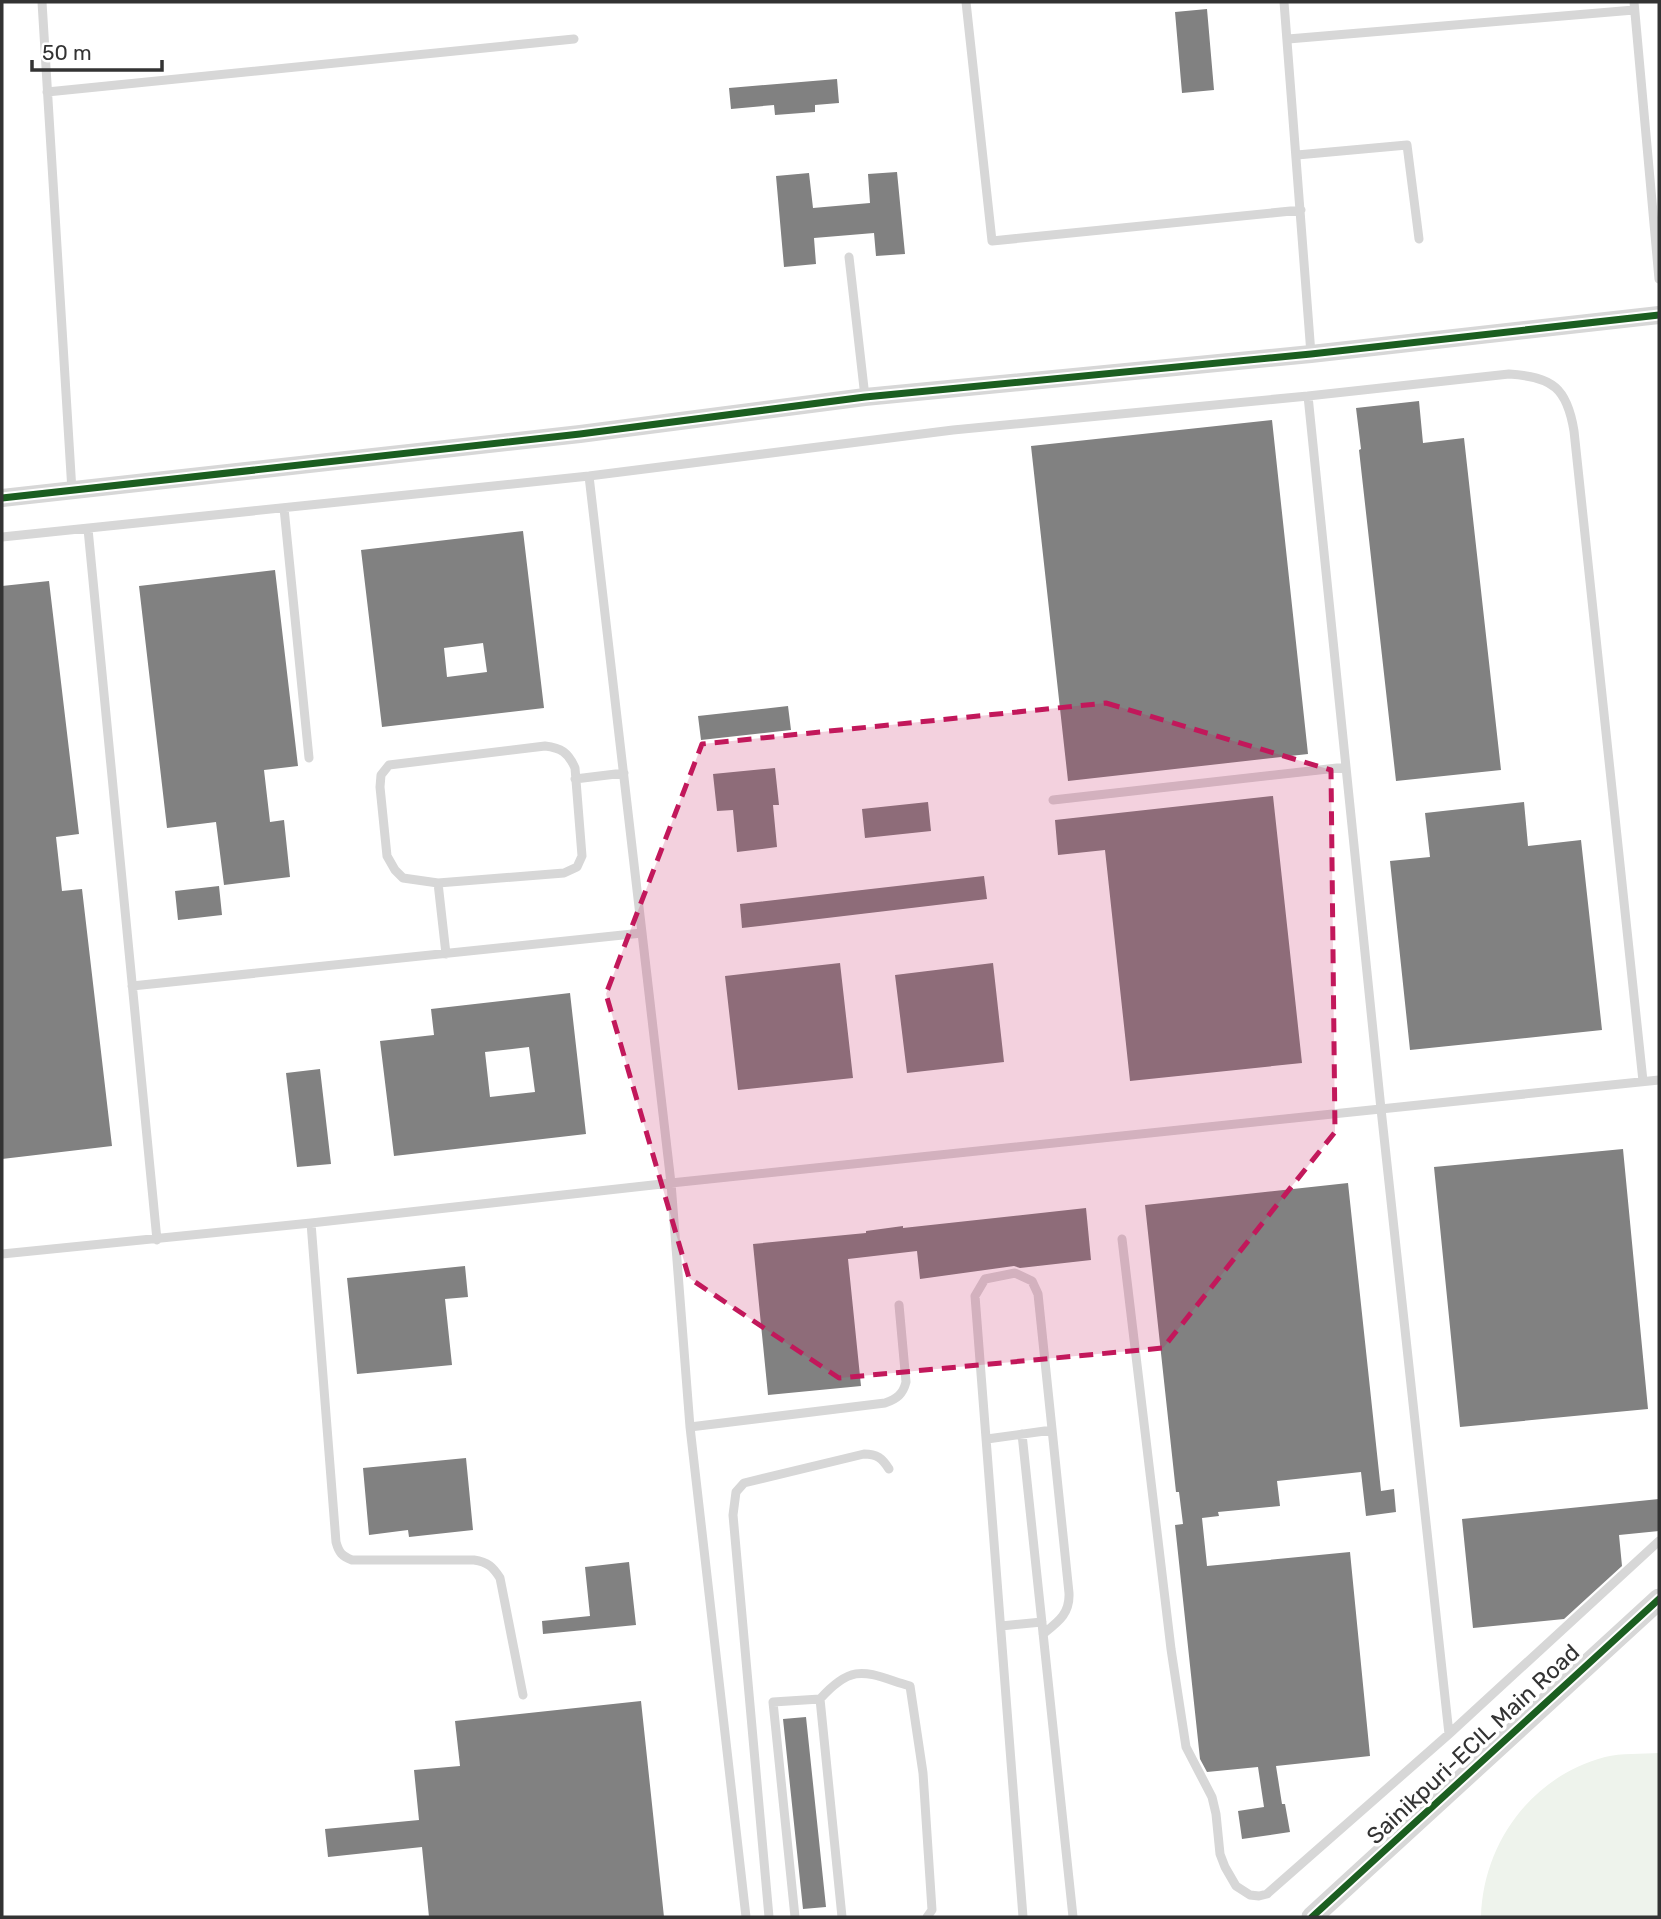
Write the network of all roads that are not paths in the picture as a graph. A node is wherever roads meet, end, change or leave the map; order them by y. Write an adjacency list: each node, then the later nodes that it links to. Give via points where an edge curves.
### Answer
1 (42, 2): 7 (lane)
2 (966, 2): 10 (lane, via 992,241)
3 (1284, 2): 6 (lane)
4 (1634, 6): 6 (lane); 9 (lane)
5 (574, 39): 7 (lane)
6 (1288, 39): 8 (lane)
7 (47, 92): 19 (lane)
8 (1297, 155): 10 (lane); 11 (lane, via 1407,145)
9 (1654, 178): 13 (lane)
10 (1301, 210): 15 (lane)
11 (1419, 239)
12 (849, 257): 17 (lane)
13 (1659, 279)
14 (1659, 315): 15 (street)
15 (1311, 354): 17 (street)
16 (1308, 396): 18 (lane, via 953,430); 25 (lane); 34 (lane, via 1509,374 1540,379 1561,391 1570,405)
17 (865, 397): 19 (street)
18 (589, 476): 21 (lane); 26 (lane)
19 (72, 491): 20 (street)
20 (2, 498)
21 (284, 508): 22 (lane); 24 (lane)
22 (88, 529): 23 (lane); 32 (lane)
23 (2, 537)
24 (309, 758)
25 (1346, 767): 28 (lane); 35 (lane)
26 (624, 773): 27 (lane); 30 (lane)
27 (575, 779): 29 (lane, via 582,856 578,867 564,873); 29 (lane, via 569,754 545,746 389,765 381,775 380,787 387,856 402,878)
28 (1053, 800)
29 (438, 883): 31 (lane)
30 (642, 933): 31 (lane); 36 (lane)
31 (446, 954): 32 (lane)
32 (132, 986): 39 (lane)
33 (1659, 1080): 34 (lane)
34 (1643, 1081): 35 (lane)
35 (1381, 1109): 36 (lane); 54 (lane)
36 (671, 1183): 37 (lane); 42 (lane)
37 (311, 1223): 39 (lane); 52 (lane, via 339,1552 352,1560 474,1560 493,1567 500,1578)
38 (1122, 1239): 54 (lane, via 1183,1732 1212,1797 1220,1854 1236,1886 1250,1895 1267,1894)
39 (157, 1240): 40 (lane)
40 (2, 1254)
41 (899, 1306): 42 (lane, via 906,1382 894,1400)
42 (690, 1427): 55 (lane)
43 (1052, 1430): 44 (lane); 45 (lane, via 1038,1294 1032,1281 1015,1273 985,1279 975,1296); 51 (lane, via 1069,1604 1061,1620)
44 (1022, 1434): 45 (lane); 49 (lane)
45 (987, 1439): 50 (lane)
46 (889, 1469): 56 (lane, via 874,1454 864,1454 744,1483 736,1493 733,1515)
47 (1659, 1541): 54 (lane)
48 (1659, 1599): 62 (street, Sainikpuri-ECIL Main Road)
49 (1042, 1622): 50 (lane); 51 (lane)
50 (1001, 1626): 60 (lane)
51 (1043, 1634): 61 (lane)
52 (523, 1695)
53 (820, 1699): 57 (lane, via 773,1702); 58 (lane); 59 (lane, via 838,1679 863,1672 910,1686 923,1773 932,1910)
54 (1449, 1734)
55 (746, 1917)
56 (768, 1917)
57 (795, 1917)
58 (842, 1917)
59 (927, 1917)
60 (1023, 1917)
61 (1073, 1917)
62 (1312, 1917)

